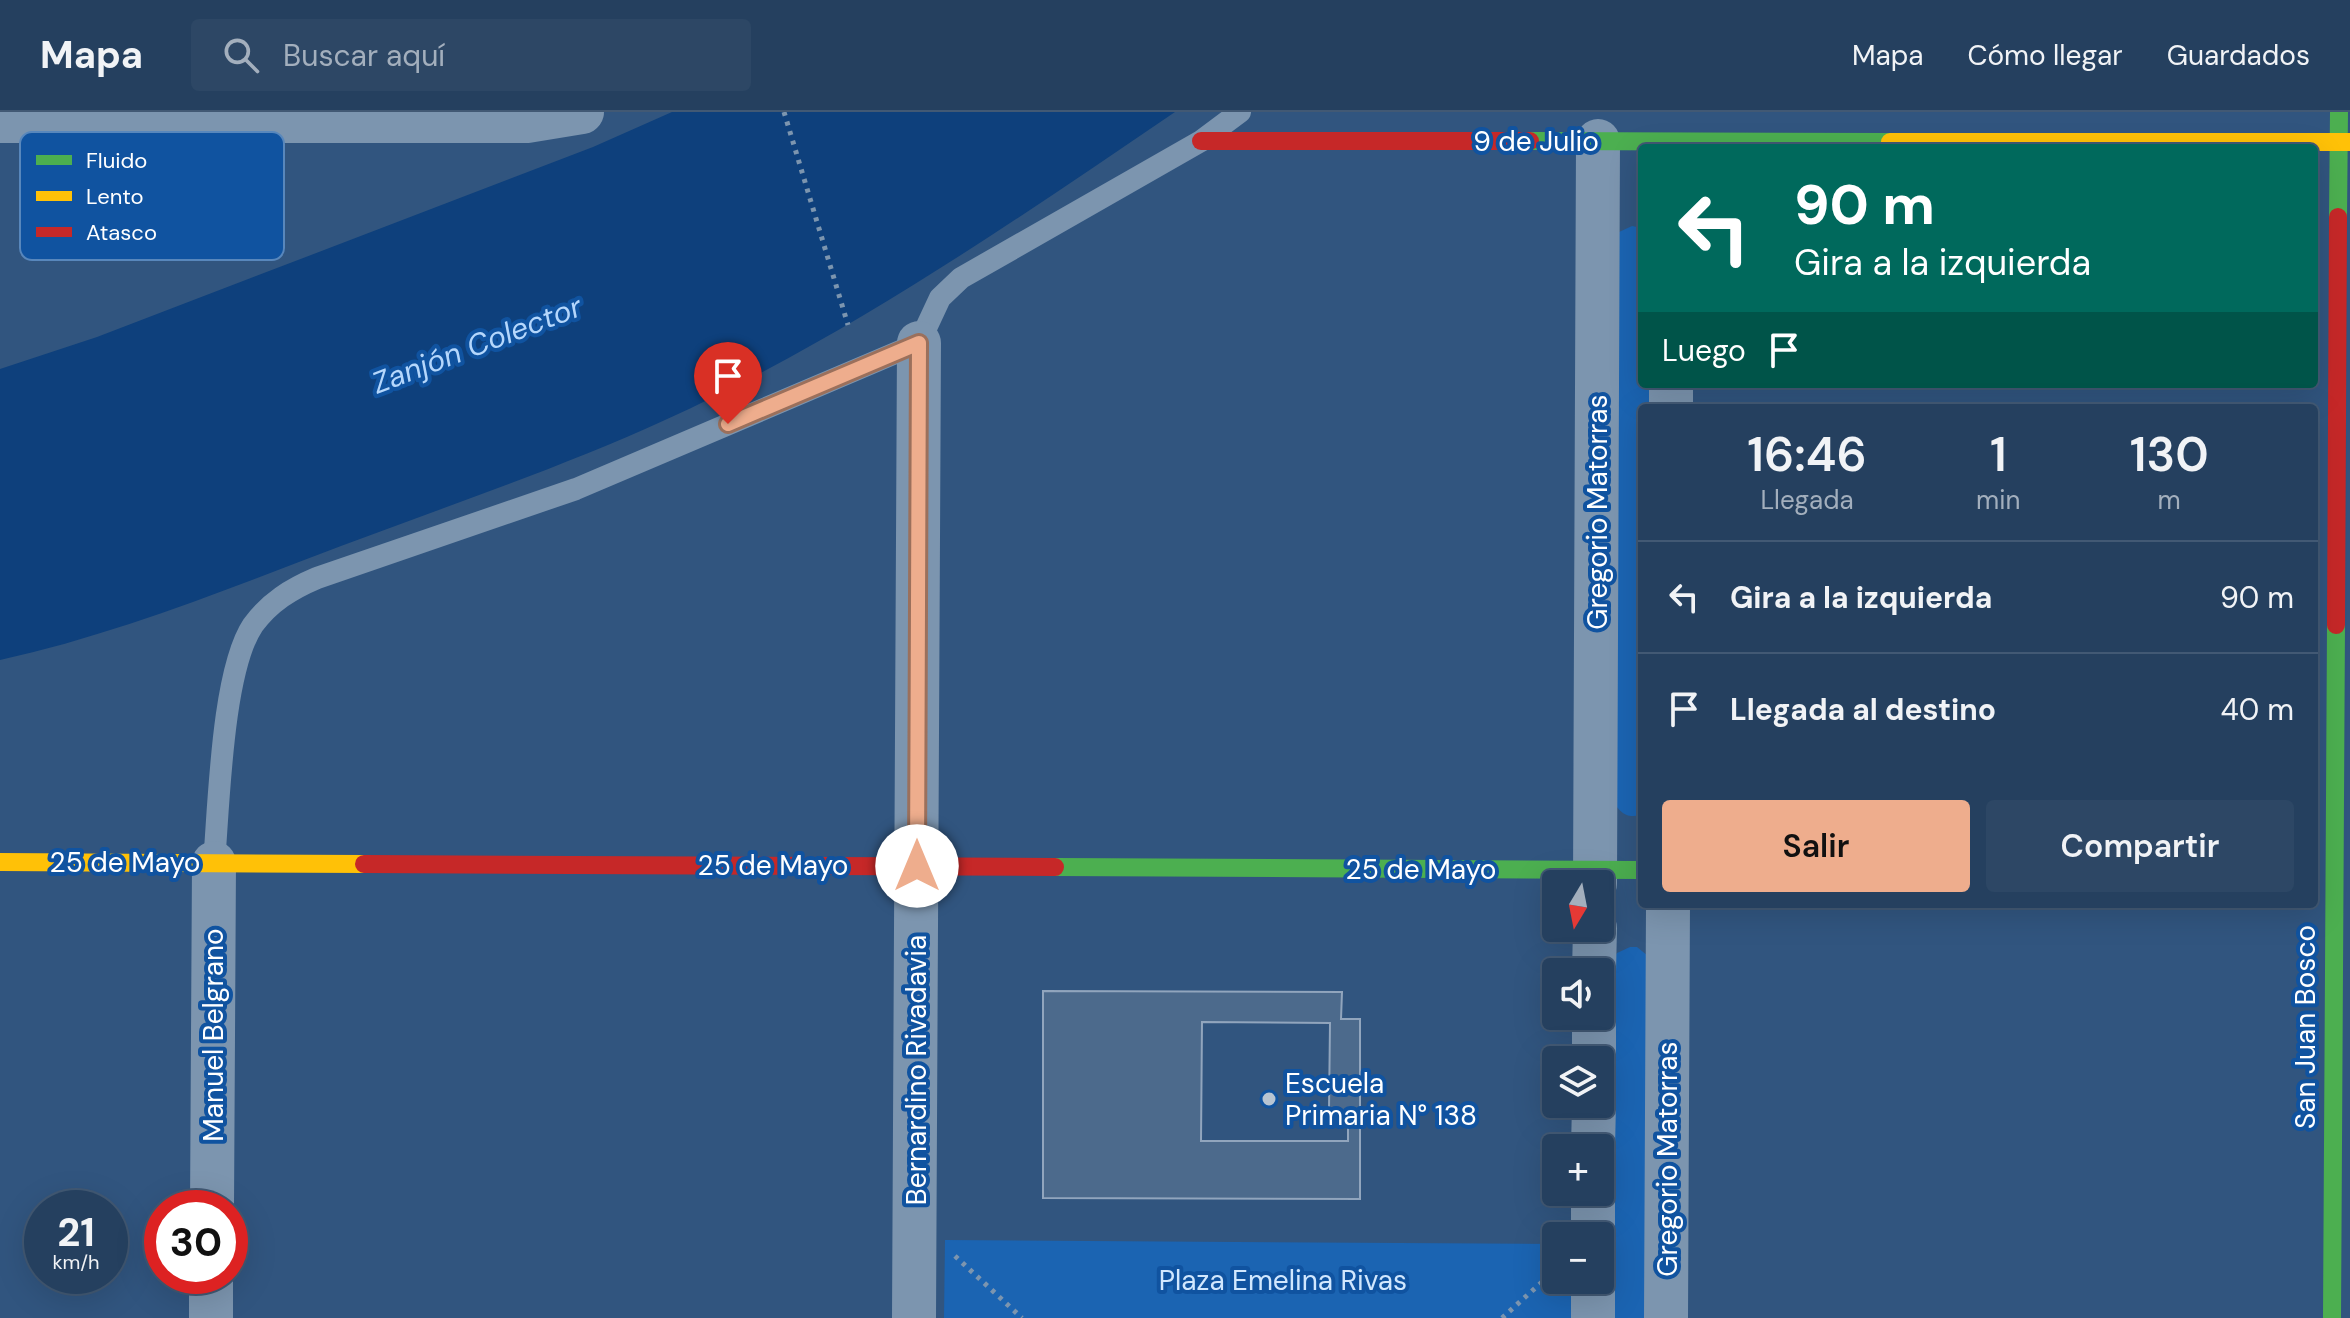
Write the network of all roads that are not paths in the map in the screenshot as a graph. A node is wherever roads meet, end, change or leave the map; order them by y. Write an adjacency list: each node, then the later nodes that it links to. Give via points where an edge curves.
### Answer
1 (582, 112): 4 (street, via 527,121)
2 (1240, 112): 6 (lane)
3 (2339, 112): 8 (street, San Juan Bosco)
4 (216, 117): 5 (street)
5 (0, 121)
6 (1201, 141): 7 (street, 9 de Julio); 10 (lane, via 961,278 940,298)
7 (1598, 141): 9 (street, 9 de Julio); 14 (street, Gregorio Matorras)
8 (2344, 142): 9 (street, 9 de Julio); 17 (street, San Juan Bosco)
9 (1672, 144)
10 (919, 343): 12 (lane, via 576,489 290,590 267,607 240,654 229,707); 13 (street, Bernardino Rivadavia)
11 (0, 862): 12 (street, 25 de Mayo)
12 (214, 863): 13 (street, 25 de Mayo); 20 (street, Manuel Belgrano)
13 (917, 866): 18 (street, 25 de Mayo); 24 (street, Bernardino Rivadavia)
14 (1595, 870)
15 (1638, 871): 16 (street, 25 de Mayo)
16 (1614, 874)
17 (2333, 874): 27 (street, San Juan Bosco)
18 (1542, 876)
19 (1668, 908): 26 (street, Gregorio Matorras)
20 (212, 1190)
21 (211, 1294): 23 (street)
22 (1593, 1294): 25 (street)
23 (211, 1318)
24 (914, 1318)
25 (1593, 1318)
26 (1666, 1318)
27 (2332, 1318)

